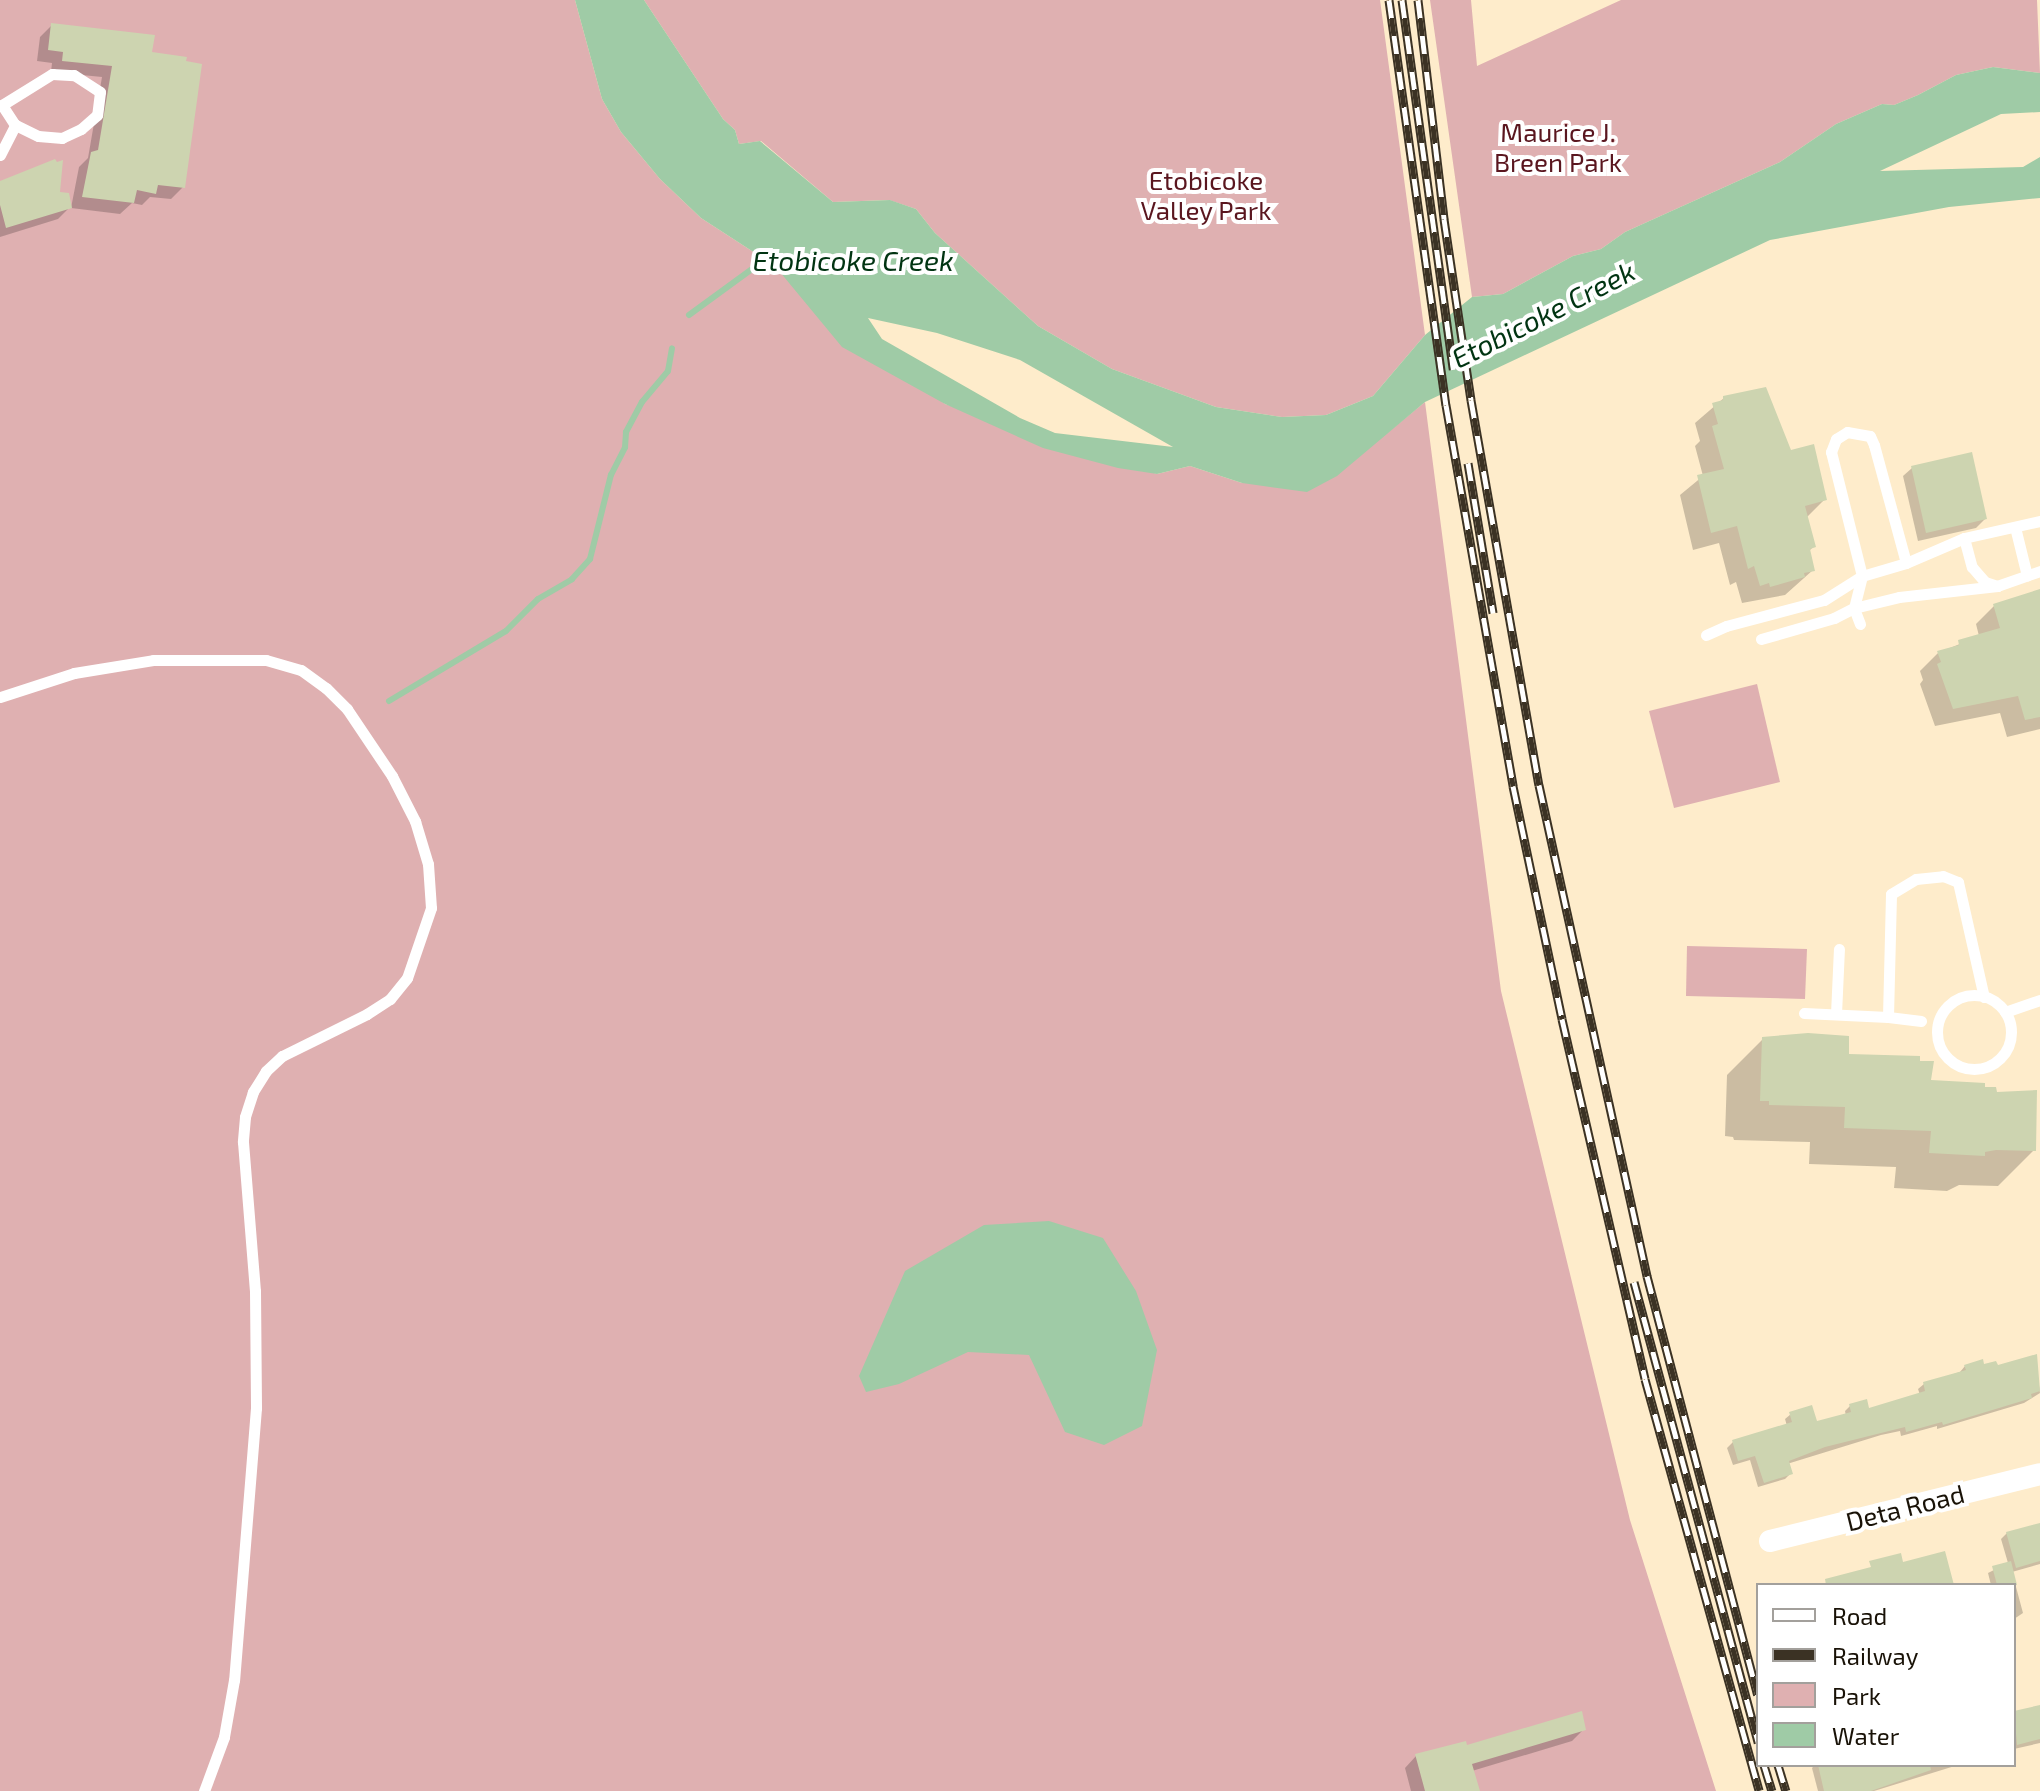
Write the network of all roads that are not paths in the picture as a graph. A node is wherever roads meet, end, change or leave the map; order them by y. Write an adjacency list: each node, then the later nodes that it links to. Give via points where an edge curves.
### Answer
1 (1, 105): 2 (lane); 2 (lane, via 52,74 74,75 100,92 97,115 62,138 38,136)
2 (15, 125): 3 (lane)
3 (0, 155)
4 (2040, 521): 5 (lane)
5 (2015, 527): 6 (lane); 10 (lane)
6 (1964, 538): 7 (lane); 11 (lane, via 1972,567 1985,582)
7 (1906, 563): 9 (lane); 9 (lane, via 1870,436 1847,432 1836,439 1831,452)
8 (2040, 571): 10 (lane)
9 (1862, 576): 12 (lane); 14 (lane, via 1824,600)
10 (2027, 576): 11 (lane)
11 (1997, 586): 12 (lane, via 1899,597)
12 (1854, 608): 13 (lane); 15 (lane)
13 (1860, 624)
14 (1706, 635)
15 (1761, 639)
16 (0, 697): 27 (lane, via 74,673 153,660 266,660 301,670 347,709 392,776 415,821 428,864 431,908 407,978 390,999 367,1014 282,1056 259,1081 245,1117 256,1408 234,1680 224,1737)
17 (1839, 949): 22 (lane)
18 (1984, 997): 20 (lane); 20 (lane, via 1957,999 1939,1019 1939,1046 1957,1066 1984,1068 2006,1052 2010,1039); 23 (lane, via 1958,882 1928,875 1891,894)
19 (2040, 1000): 20 (lane)
20 (2005, 1012)
21 (1804, 1013): 22 (lane)
22 (1836, 1014): 23 (lane)
23 (1888, 1017): 24 (lane)
24 (1921, 1021)
25 (2040, 1474): 26 (street, Deta Road)
26 (1770, 1541)
27 (204, 1791)

